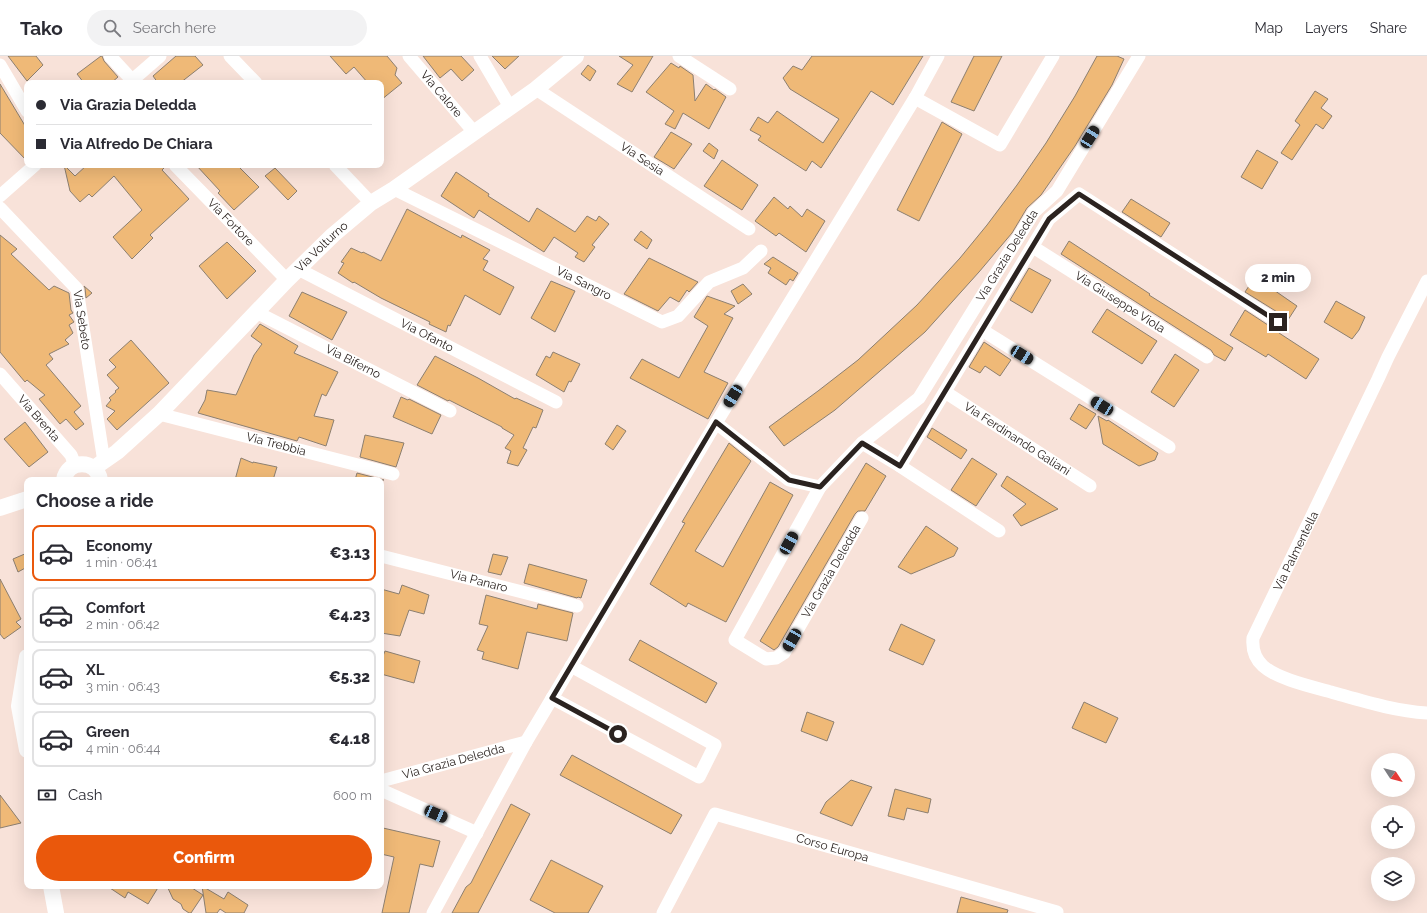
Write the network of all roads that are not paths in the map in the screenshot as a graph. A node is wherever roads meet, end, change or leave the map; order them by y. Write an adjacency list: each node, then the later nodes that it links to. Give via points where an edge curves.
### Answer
1 (110, 56): 12 (street)
2 (160, 56): 13 (street)
3 (230, 56): 14 (street)
4 (409, 56): 20 (street, Via Calore)
5 (480, 56): 19 (street)
6 (576, 56): 15 (street, Via Volturno)
7 (679, 56): 16 (street)
8 (938, 56): 17 (street, Via Grazia Deledda)
9 (1053, 56): 17 (street, via 1000,145)
10 (1139, 56): 43 (street, Via Grazia Deledda, via 1057,190 1034,212 919,398)
11 (0, 65): 18 (street)
12 (128, 80)
13 (132, 80)
14 (253, 80)
15 (536, 89): 19 (street, Via Volturno); 28 (street, Via Sesia)
16 (730, 89)
17 (915, 98): 42 (street, Via Grazia Deledda)
18 (24, 106)
19 (510, 107): 20 (street, Via Volturno)
20 (474, 132): 24 (street, Via Volturno)
21 (32, 168): 25 (street)
22 (178, 168): 31 (street, Via Fortore)
23 (338, 168): 26 (street)
24 (394, 189): 26 (street, Via Volturno); 30 (street, Via Sangro, via 662,322 678,316 708,282 743,268)
25 (0, 196)
26 (371, 203): 31 (street, Via Volturno)
27 (0, 208): 47 (street, Via Sebeto, via 78,288)
28 (749, 229)
29 (1033, 247): 34 (street, via 1049,219 1079,194); 35 (street); 36 (street, Via Giuseppe Viola)
30 (761, 251)
31 (292, 275): 33 (street, Via Volturno); 39 (street, Via Ofanto)
32 (1427, 281): 61 (street, Via Palmentella, via 1253,638 1252,648 1263,666 1283,677 1390,708)
33 (256, 312): 40 (street, Via Biferno); 41 (street, Via Volturno)
34 (1278, 322)
35 (982, 330): 38 (street); 44 (street)
36 (1207, 357)
37 (0, 374): 45 (street, Via Brenta, via 71,455)
38 (945, 392): 46 (street); 50 (street, Via Ferdinando Galiani)
39 (556, 402)
40 (450, 411)
41 (159, 414): 47 (street, Via Volturno); 48 (street, Via Trebbia)
42 (716, 422): 51 (street, via 789,480); 58 (street, Via Grazia Deledda)
43 (862, 443): 46 (street); 51 (street, Via Grazia Deledda)
44 (1169, 447)
45 (75, 465): 47 (street, via 85,464); 49 (street)
46 (900, 466): 55 (street)
47 (99, 470)
48 (393, 474)
49 (65, 477)
50 (1090, 486)
51 (820, 487): 54 (street, Via Grazia Deledda, via 735,640 766,659 776,658 784,653)
52 (24, 500): 53 (street)
53 (0, 508)
54 (862, 518)
55 (999, 531)
56 (384, 557): 57 (street, Via Panaro)
57 (577, 606)
58 (571, 666): 60 (street, Via Grazia Deledda); 60 (street, via 715,745 699,777)
59 (24, 690): 62 (street, via 19,706)
60 (552, 698): 63 (street, Via Grazia Deledda)
61 (1427, 714)
62 (24, 734)
63 (526, 742): 64 (street, Via Grazia Deledda); 66 (street, Via Grazia Deledda)
64 (384, 780)
65 (384, 791): 66 (street, Via Grazia Deledda)
66 (477, 832): 70 (street, Via Grazia Deledda)
67 (52, 889): 69 (street)
68 (1057, 912): 71 (street, Corso Europa, via 715,814)
69 (56, 913)
70 (433, 913)
71 (663, 913)

